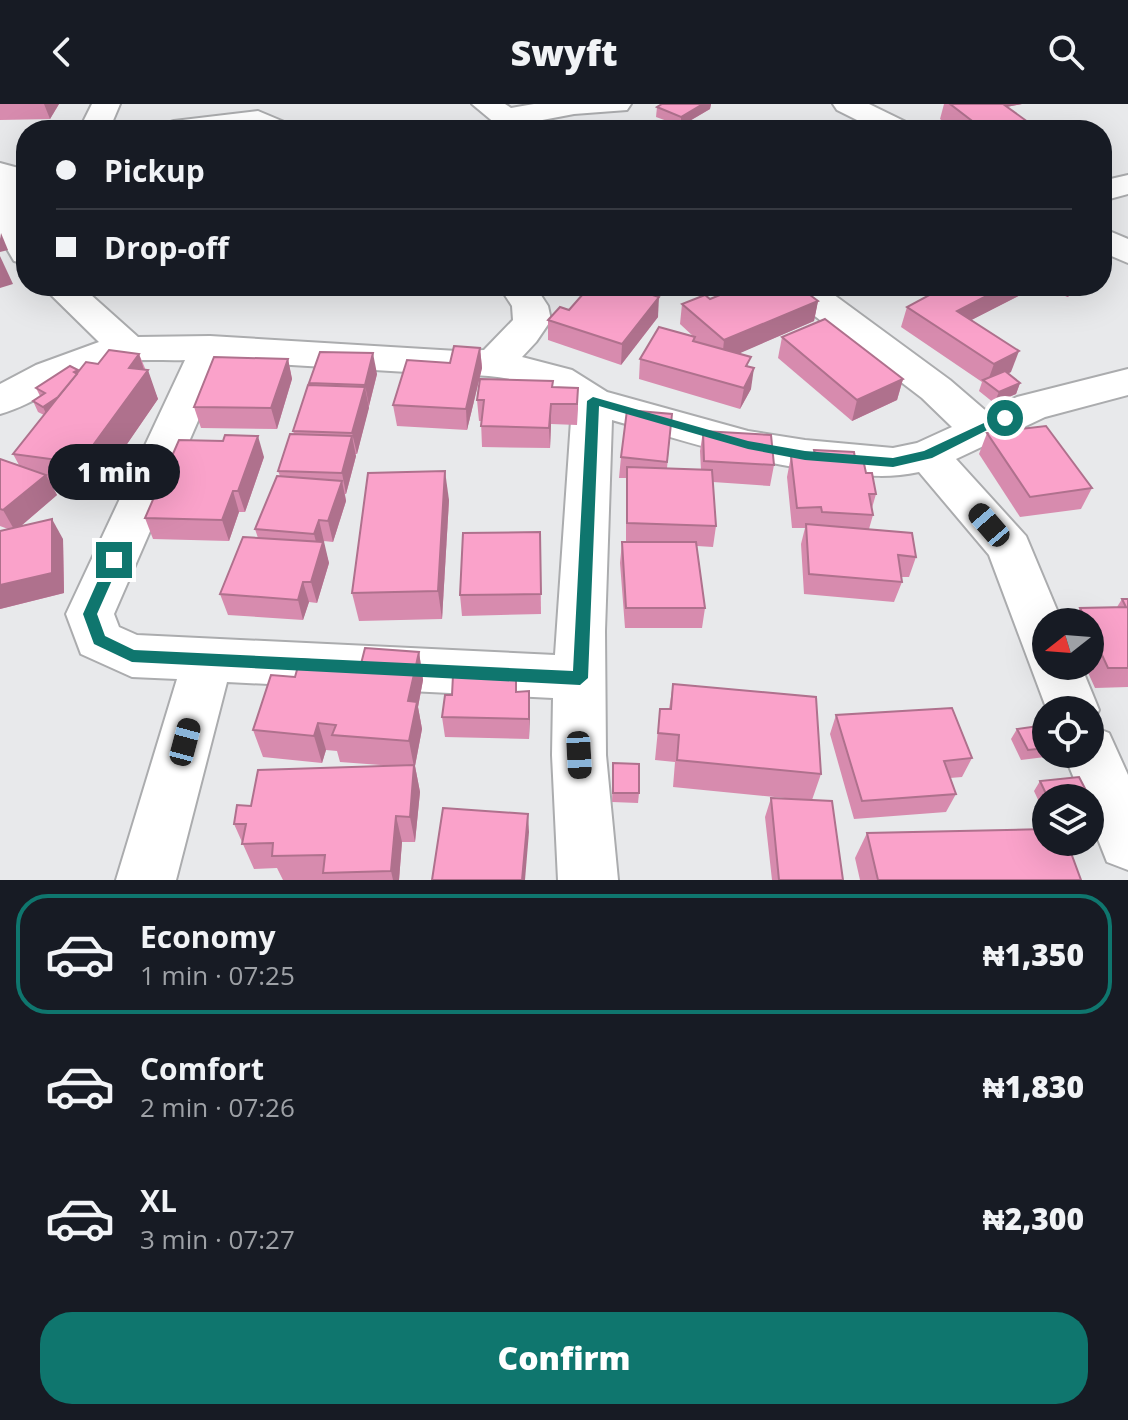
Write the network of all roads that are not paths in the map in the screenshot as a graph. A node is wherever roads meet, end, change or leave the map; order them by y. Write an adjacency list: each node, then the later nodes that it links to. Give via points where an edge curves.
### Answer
1 (486, 104): 2 (street, via 506,118 574,105)
2 (617, 104)
3 (847, 104): 4 (street)
4 (871, 120)
5 (13, 173): 6 (street, via 3,212 4,228)
6 (16, 242)
7 (71, 296): 11 (street)
8 (524, 296): 12 (street, via 532,320)
9 (812, 296): 16 (street)
10 (210, 348): 11 (street); 12 (street); 19 (street, via 90,614 99,640 132,656)
11 (129, 349): 14 (street, via 97,354)
12 (494, 362): 15 (street, via 558,379)
13 (1128, 382): 16 (street, via 1031,407)
14 (0, 401)
15 (593, 401): 17 (street, via 748,445 805,455 893,463); 20 (street)
16 (980, 429): 17 (street)
17 (928, 455): 18 (street, via 1010,548)
18 (1032, 608)
19 (208, 659): 20 (street); 23 (street)
20 (580, 678): 24 (street, via 579,755)
21 (1097, 768): 22 (street)
22 (1128, 842)
23 (146, 880)
24 (588, 880)

